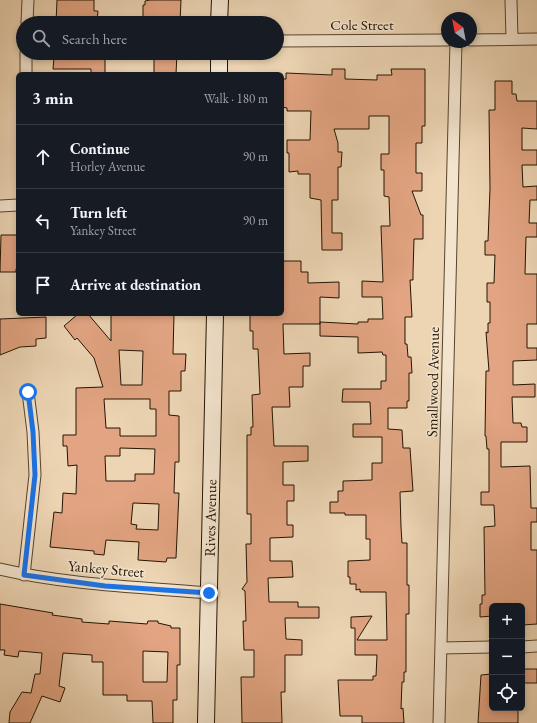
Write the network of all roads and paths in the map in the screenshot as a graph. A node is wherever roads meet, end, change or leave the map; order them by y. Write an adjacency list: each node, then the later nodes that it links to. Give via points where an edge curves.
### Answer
1 (28, 0): 4 (street)
2 (220, 0): 5 (street)
3 (511, 0): 6 (street)
4 (27, 16)
5 (219, 16)
6 (512, 39): 7 (street); 9 (street)
7 (537, 39)
8 (441, 40): 10 (street, Cole Street)
9 (477, 40)
10 (284, 41)
11 (456, 48): 26 (street, Smallwood Avenue)
12 (26, 60): 14 (street)
13 (219, 60): 15 (street)
14 (26, 72)
15 (219, 72)
16 (16, 205): 17 (street)
17 (0, 206)
18 (215, 316): 22 (street, Rives Avenue)
19 (28, 392): 21 (street, via 35,475)
20 (0, 569): 21 (street, Yankey Street)
21 (24, 575): 22 (street, Yankey Street, via 105,586)
22 (209, 593): 27 (street, Rives Avenue)
23 (537, 646): 25 (street)
24 (489, 647): 26 (street)
25 (525, 647)
26 (441, 648): 28 (street, Smallwood Avenue)
27 (206, 723)
28 (439, 723)

